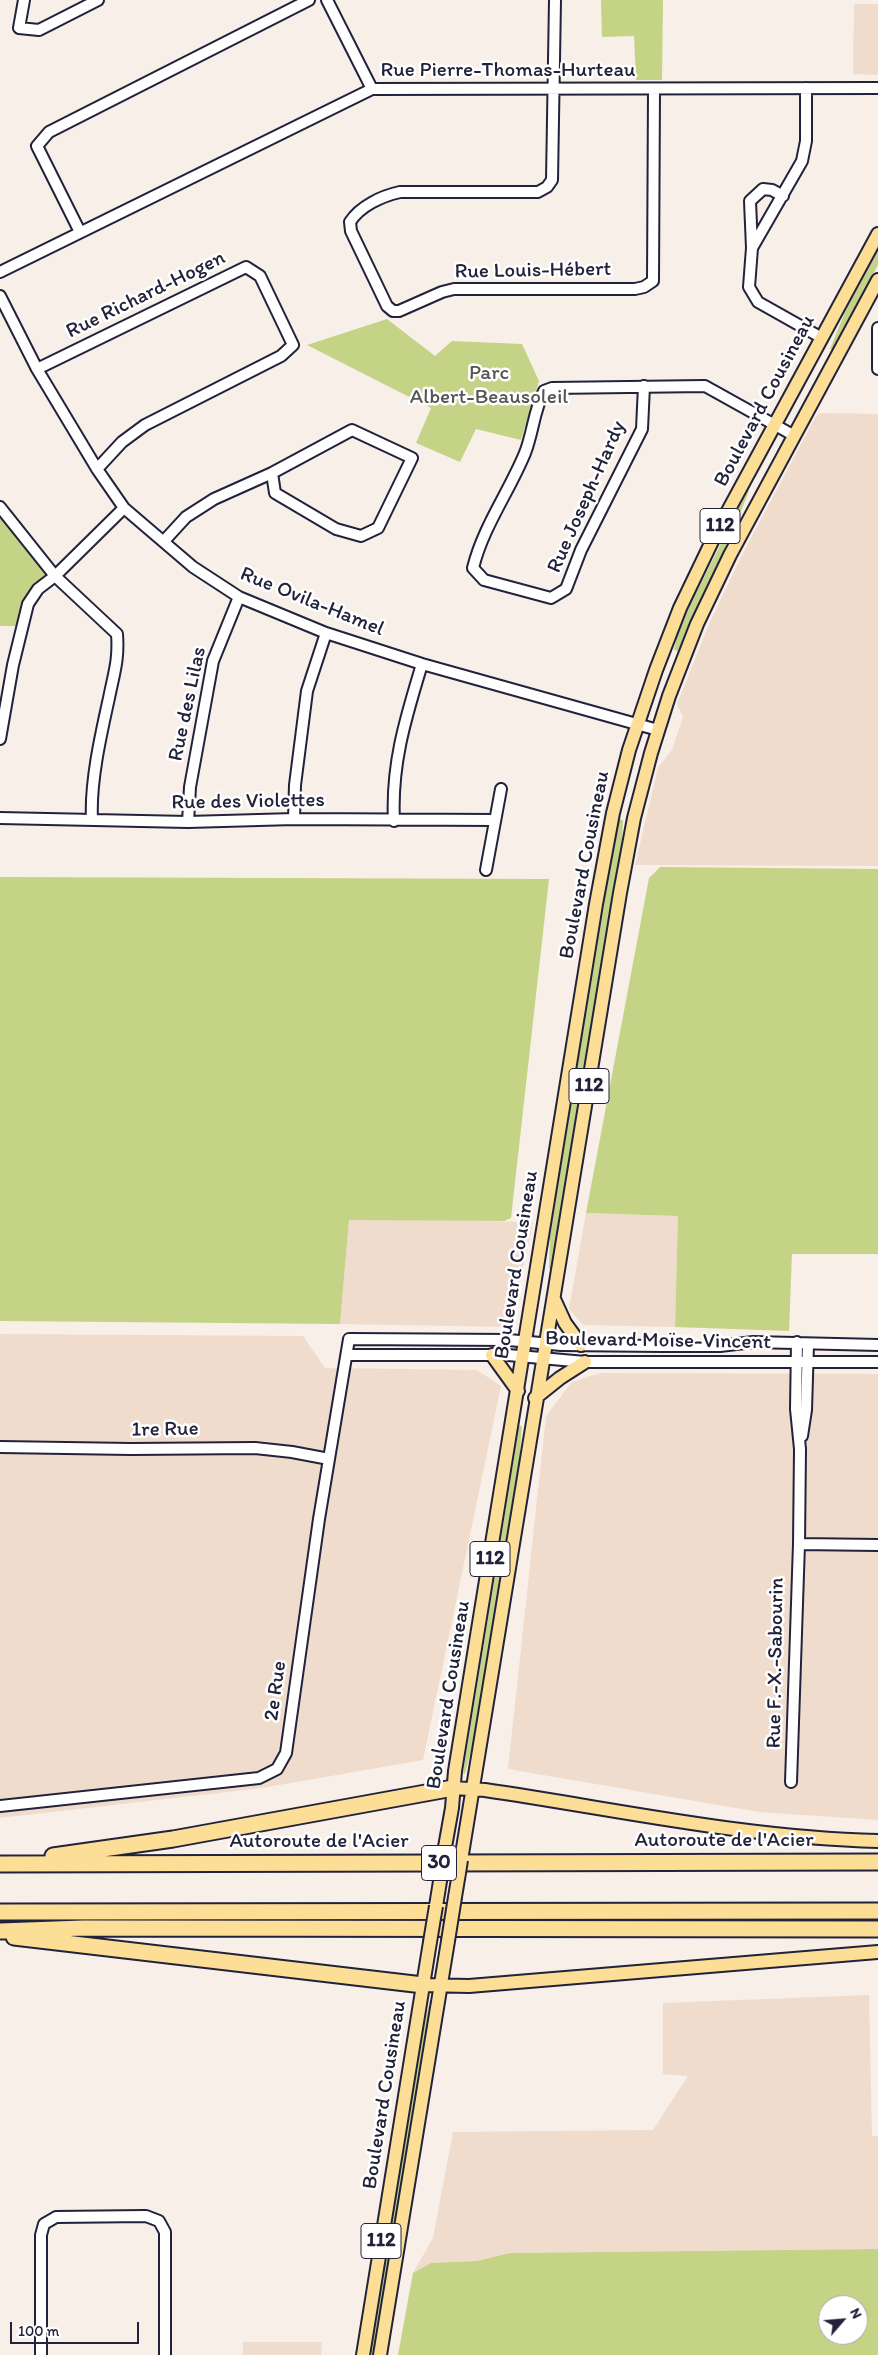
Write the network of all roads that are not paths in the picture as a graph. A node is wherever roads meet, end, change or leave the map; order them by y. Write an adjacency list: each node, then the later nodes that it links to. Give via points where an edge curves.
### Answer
1 (24, 0): 2 (street, via 19,28 39,30)
2 (98, 0)
3 (310, 0): 12 (street, via 49,132 37,146)
4 (327, 0): 8 (street)
5 (554, 0): 9 (street)
6 (806, 88): 7 (street, Rue Pierre-Thomas-Hurteau); 10 (street, Rue Pierre-Thomas-Hurteau); 11 (street, via 806,140 802,161)
7 (878, 88)
8 (372, 89): 9 (street, Rue Pierre-Thomas-Hurteau); 12 (street, Rue Pierre-Thomas-Hurteau)
9 (553, 89): 10 (street, Rue Pierre-Thomas-Hurteau); 10 (street, Rue Louis-Hébert, via 552,180 547,187 538,192 400,192 356,212 350,222 351,231 387,306 393,311 454,289 635,289 653,281)
10 (654, 90)
11 (783, 196): 14 (street); 14 (street, via 763,188 750,201)
12 (80, 232): 15 (street, Rue Pierre-Thomas-Hurteau)
13 (878, 234): 19 (main road, Boulevard Cousineau / 112)
14 (752, 248): 19 (street, via 749,287 758,302)
15 (0, 272)
16 (878, 280): 24 (main road, Boulevard Cousineau / 112)
17 (0, 296): 20 (street, Rue Ovila-Hamel)
18 (878, 328): 21 (street)
19 (822, 338): 23 (main road, Boulevard Cousineau / 112)
20 (37, 369): 25 (street, Rue Ovila-Hamel); 25 (street, Rue Richard-Hogen, via 246,267 260,276 293,345 281,356 145,425 122,442)
21 (878, 369)
22 (644, 386): 22 (street, Rue Joseph-Hardy, via 552,388 544,391 525,451 506,496 479,544 474,568 484,580 551,598 566,589 581,550 642,428); 23 (street, Rue Joseph-Hardy, via 705,386)
23 (775, 425): 24 (street, Rue Joseph-Hardy); 34 (main road, Boulevard Cousineau / 112, via 694,577 662,652)
24 (793, 435): 35 (main road, Boulevard Cousineau / 112, via 708,598)
25 (97, 470): 28 (street, Rue Ovila-Hamel)
26 (272, 473): 26 (street, via 352,430 412,458 378,528 361,536 336,529 275,493); 29 (street, via 214,499 186,517)
27 (0, 507): 30 (street)
28 (124, 508): 29 (street, Rue Ovila-Hamel); 30 (street)
29 (164, 542): 31 (street, Rue Ovila-Hamel, via 192,567)
30 (55, 576): 36 (street, via 38,589 28,604); 39 (street, via 117,634 119,656 108,699 91,800)
31 (239, 597): 32 (street, Rue Ovila-Hamel); 43 (street, Rue des Lilas, via 213,661 190,787)
32 (326, 633): 33 (street, Rue Ovila-Hamel); 40 (street, via 307,692)
33 (422, 664): 34 (street, Rue Ovila-Hamel); 42 (street, via 400,741 393,794)
34 (637, 724): 35 (street, Rue Ovila-Hamel); 47 (main road, Boulevard Cousineau / 112, via 618,790 601,873)
35 (658, 730): 45 (main road, Boulevard Cousineau / 112, via 624,872)
36 (0, 739)
37 (502, 789): 41 (street)
38 (0, 818): 39 (street, Rue des Violettes)
39 (92, 819): 43 (street, Rue des Violettes)
40 (294, 819): 42 (street, Rue des Violettes); 43 (street, Rue des Violettes)
41 (495, 820): 42 (street, Rue des Violettes); 44 (street)
42 (394, 821)
43 (188, 822)
44 (486, 870)
45 (554, 1299): 49 (main road, Boulevard Cousineau / 112); 51 (main road, via 565,1324)
46 (349, 1339): 47 (street, Boulevard Moïse-Vincent); 53 (street, 2e Rue)
47 (525, 1341): 49 (street, Boulevard Moïse-Vincent); 55 (main road, Boulevard Cousineau / 112)
48 (797, 1342): 50 (street, Boulevard Moïse-Vincent); 51 (street, Boulevard Moïse-Vincent, via 714,1346); 58 (street, Rue F.-X.-Sabourin)
49 (544, 1344): 51 (street, Boulevard Moïse-Vincent); 56 (main road, Boulevard Cousineau / 112)
50 (808, 1344): 52 (street, Boulevard Moïse-Vincent); 58 (street, Rue F.-X.-Sabourin)
51 (581, 1345)
52 (878, 1345)
53 (347, 1355): 54 (street, Boulevard Moïse-Vincent); 63 (street, 2e Rue)
54 (492, 1355): 55 (street, Boulevard Moïse-Vincent); 60 (main road)
55 (523, 1356): 56 (street, Boulevard Moïse-Vincent); 60 (main road, Boulevard Cousineau / 112)
56 (542, 1358): 57 (street, Boulevard Moïse-Vincent); 61 (main road, Boulevard Cousineau / 112)
57 (585, 1362): 58 (street, Boulevard Moïse-Vincent); 61 (main road)
58 (802, 1362): 59 (street, Boulevard Moïse-Vincent); 64 (street, Rue F.-X.-Sabourin, via 806,1410 800,1450)
59 (878, 1362)
60 (518, 1391): 67 (main road, Boulevard Cousineau / 112)
61 (535, 1398): 68 (main road, Boulevard Cousineau / 112)
62 (0, 1447): 63 (street, 1re Rue, via 255,1448)
63 (329, 1459): 69 (street, 2e Rue, via 286,1753 277,1769 259,1778)
64 (799, 1544): 65 (street); 66 (street, Rue F.-X.-Sabourin)
65 (878, 1545)
66 (792, 1782)
67 (453, 1788): 68 (main road); 72 (highway, via 173,1839); 79 (main road, Boulevard Cousineau / 112, bridge)
68 (472, 1788): 70 (main road, via 732,1828); 80 (main road, Boulevard Cousineau / 112, bridge)
69 (0, 1806)
70 (878, 1841)
71 (878, 1862): 72 (highway, Autoroute de l'Acier / 30)
72 (0, 1864)
73 (878, 1911): 74 (highway, 30)
74 (0, 1912)
75 (878, 1929): 76 (highway, via 83,1928)
76 (0, 1931)
77 (0, 1935): 79 (highway)
78 (878, 1952): 80 (main road)
79 (423, 1985): 80 (main road); 83 (main road, Boulevard Cousineau / 112)
80 (440, 1987): 84 (main road, Boulevard Cousineau / 112)
81 (41, 2355): 82 (street, via 41,2235 44,2224 56,2216 146,2216 160,2221 165,2232)
82 (165, 2355)
83 (363, 2355)
84 (380, 2355)

